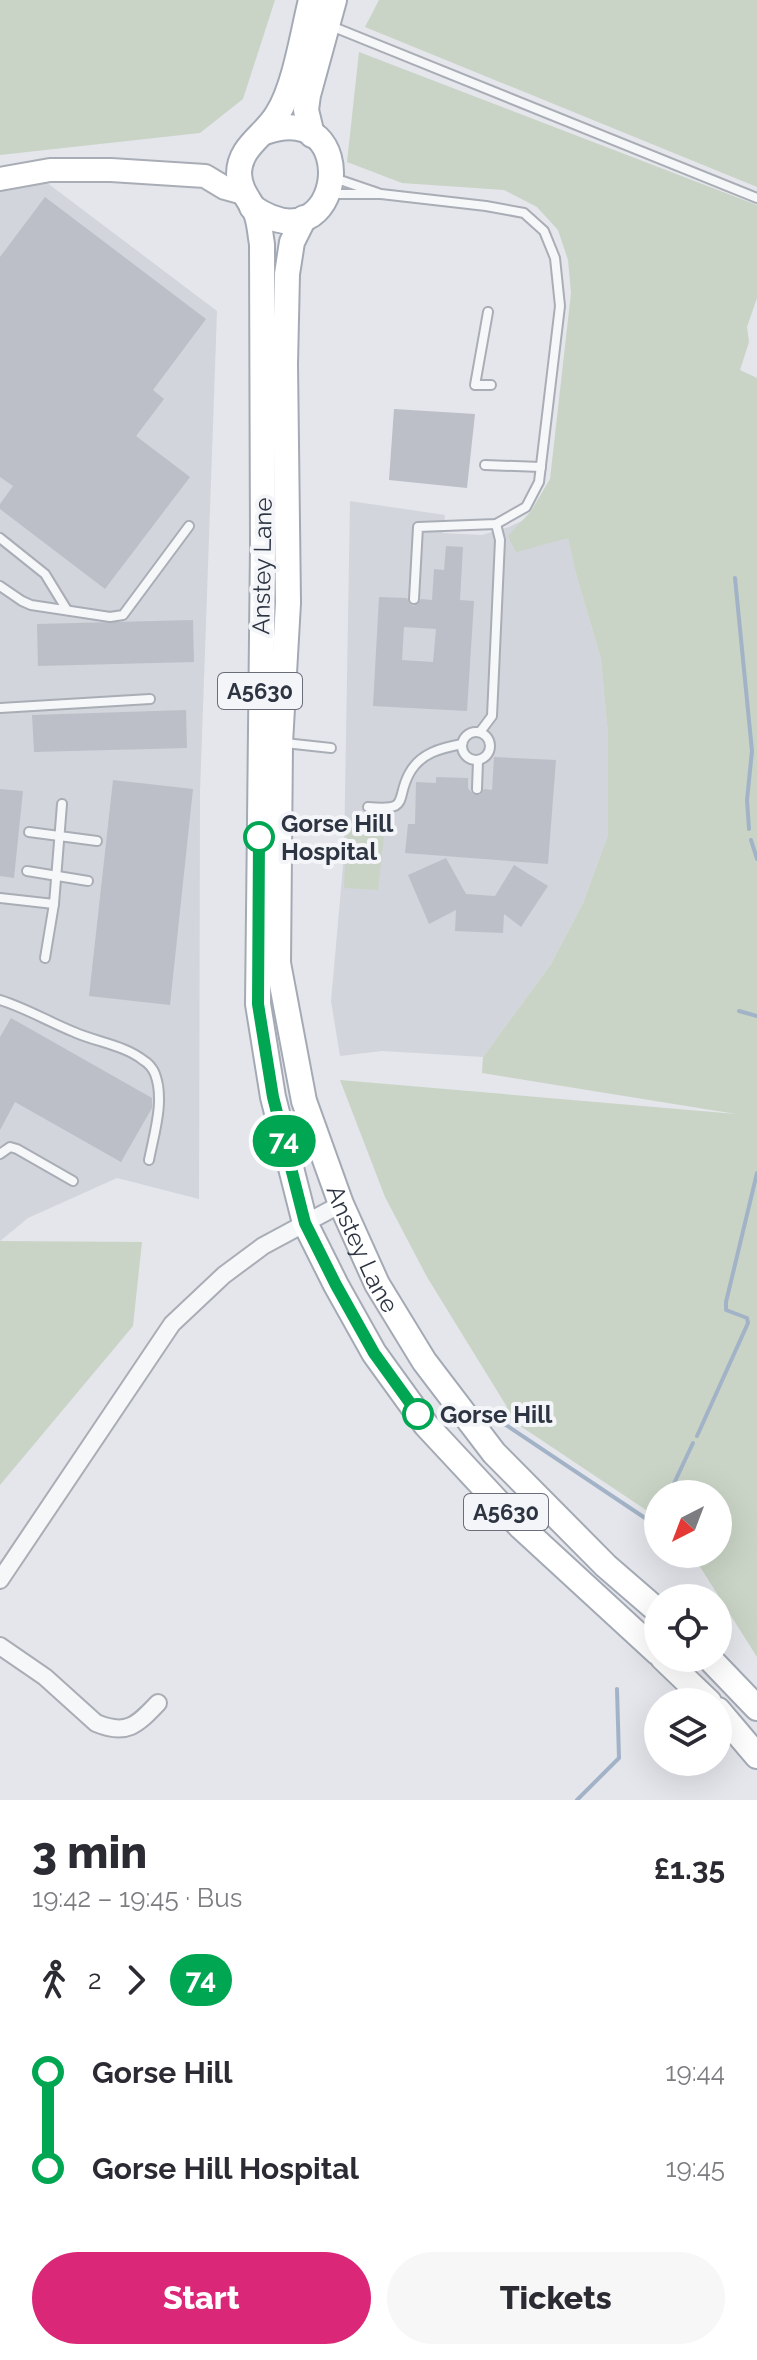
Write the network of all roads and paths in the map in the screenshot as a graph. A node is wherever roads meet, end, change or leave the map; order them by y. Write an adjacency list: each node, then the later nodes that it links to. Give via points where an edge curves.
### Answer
1 (311, 0): 4 (main road, via 286,97)
2 (334, 0): 3 (main road)
3 (326, 24): 5 (main road, via 306,110); 11 (lane)
4 (265, 132): 5 (main road, via 288,127); 6 (main road)
5 (312, 135): 9 (main road, via 330,158)
6 (241, 161): 7 (street); 12 (main road, Anstey Lane, via 239,177)
7 (205, 176): 8 (street, via 50,170); 12 (street)
8 (0, 179)
9 (331, 186): 10 (lane); 10 (lane); 13 (main road)
10 (381, 194): 17 (lane, via 524,213 544,231 555,258 560,306)
11 (757, 198)
12 (248, 200): 13 (main road, via 268,217); 48 (main road, Anstey Lane / A5630, via 258,217 262,244 264,404 258,1004 273,1097)
13 (304, 218): 27 (main road, A5630, via 292,242 287,274 288,603)
14 (488, 312): 15 (lane, via 475,385)
15 (491, 385)
16 (485, 465): 17 (lane)
17 (541, 467): 18 (lane, via 526,507)
18 (496, 524): 22 (lane, via 418,527); 26 (lane, via 500,540 492,716)
19 (189, 526): 23 (lane, via 123,615)
20 (0, 538): 23 (lane, via 45,574)
21 (0, 586): 23 (lane, via 31,605)
22 (414, 599)
23 (67, 610)
24 (150, 699): 25 (lane)
25 (0, 708)
26 (480, 732): 28 (lane, via 466,735); 30 (lane, via 491,748)
27 (280, 743): 29 (lane); 47 (main road, Anstey Lane / A5630, via 278,963 304,1101)
28 (462, 744): 30 (lane, via 466,756); 33 (lane, via 424,757 394,806)
29 (331, 748)
30 (478, 761): 31 (lane)
31 (477, 789)
32 (62, 804): 35 (lane)
33 (368, 807)
34 (29, 832): 35 (lane)
35 (60, 836): 36 (lane); 38 (lane)
36 (97, 841)
37 (27, 871): 38 (lane)
38 (57, 876): 39 (lane); 41 (lane)
39 (88, 881)
40 (0, 898): 41 (lane)
41 (54, 904): 42 (lane)
42 (45, 958)
43 (0, 1000): 45 (lane, via 128,1051 151,1067 158,1107)
44 (0, 1154): 46 (lane, via 17,1149)
45 (149, 1160)
46 (73, 1181)
47 (341, 1204): 48 (street); 50 (main road, Anstey Lane / A5630, via 377,1284 460,1411 494,1453)
48 (305, 1223): 49 (street, via 224,1275 172,1324); 51 (main road, Anstey Lane / A5630, via 374,1353 426,1425 521,1527)
49 (0, 1580)
50 (644, 1599)
51 (644, 1640)
52 (0, 1646): 56 (street, via 106,1728 139,1724)
53 (678, 1672): 55 (main road)
54 (722, 1672): 57 (main road)
55 (694, 1688)
56 (158, 1703)
57 (757, 1708)
58 (732, 1727): 59 (main road)
59 (757, 1756)

